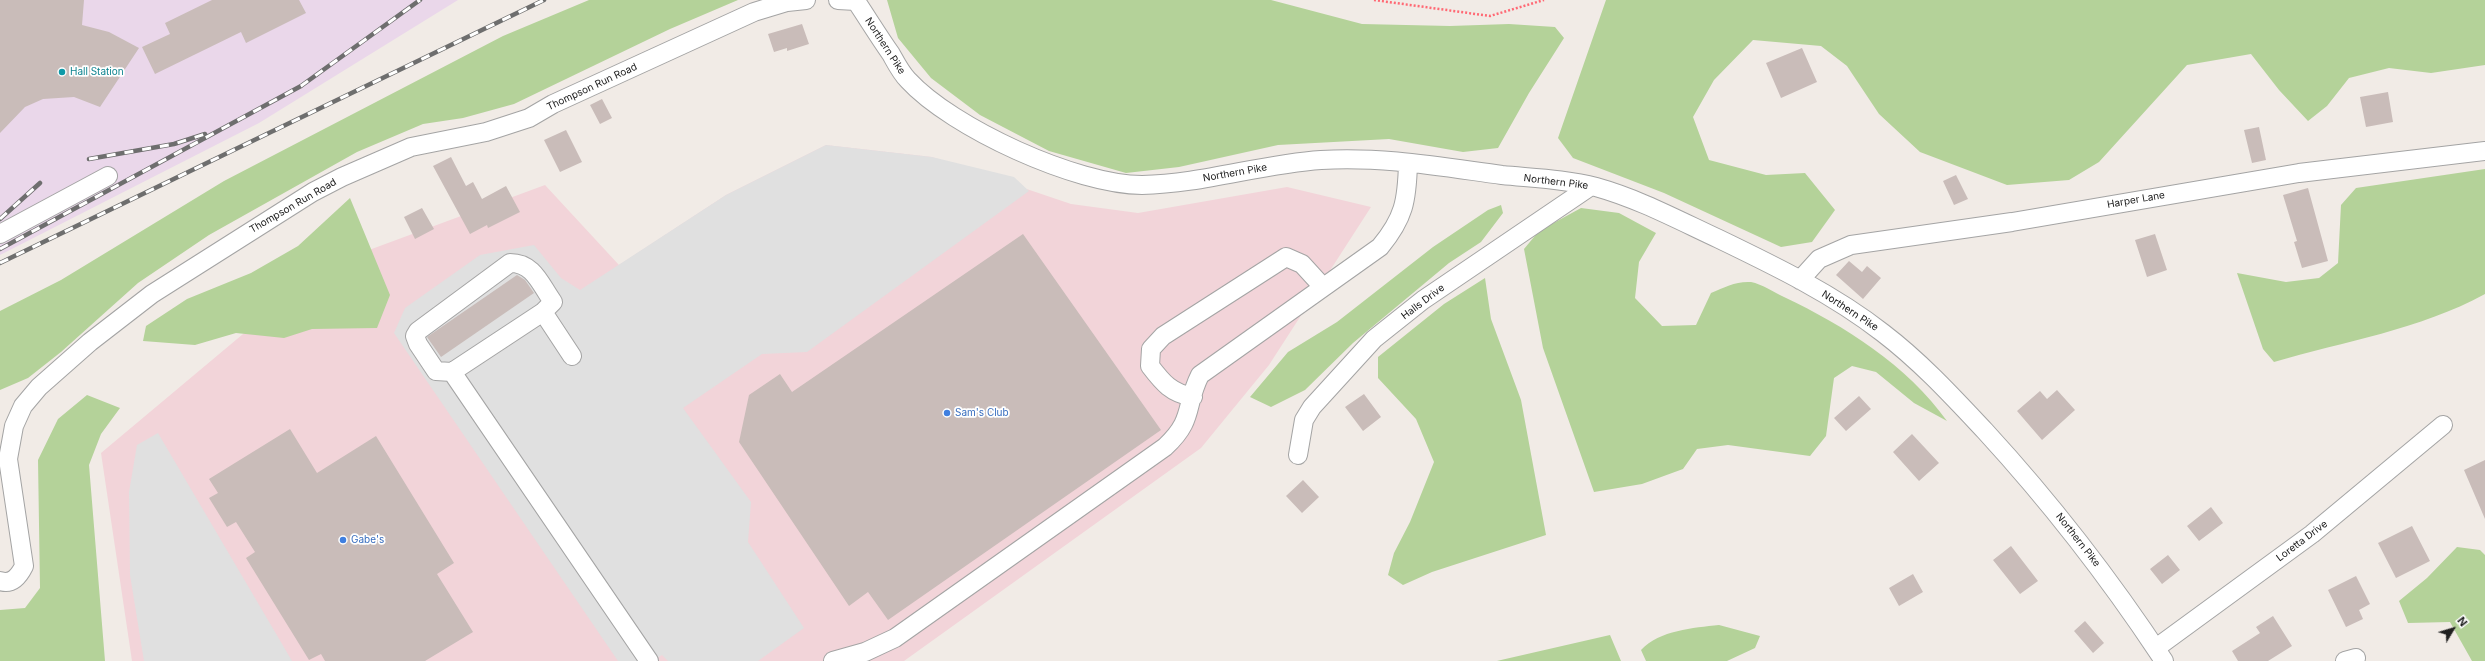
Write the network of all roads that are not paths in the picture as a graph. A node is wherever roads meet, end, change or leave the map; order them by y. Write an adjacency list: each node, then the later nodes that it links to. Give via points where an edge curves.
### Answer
1 (806, 0): 16 (street, Thompson Run Road, via 787,2 754,12 507,127 411,147 376,161 313,192 152,294 90,342 39,387 23,406 14,426 8,459 24,566 13,580 5,583)
2 (838, 0): 4 (street, Northern Pike, via 856,1 907,80 938,105 1008,146 1072,173 1103,181 1144,185 1201,179 1318,160 1365,159)
3 (2485, 151): 8 (street, Harper Lane, via 2299,173 2012,222 1851,245 1819,259)
4 (1408, 163): 6 (street, Northern Pike); 9 (street, via 1407,195 1402,215 1394,230 1380,248)
5 (108, 176): 7 (street)
6 (1591, 186): 8 (street, Northern Pike, via 1641,202); 15 (street, Halls Drive, via 1423,300 1374,339 1312,406 1304,420)
7 (0, 234)
8 (1800, 280): 17 (street, Northern Pike, via 1881,331 1914,358 1956,400 2038,491 2091,555)
9 (1323, 287): 13 (street, via 1200,375 1194,386); 13 (street, via 1302,264 1286,258 1163,336 1151,349 1150,366 1177,394)
10 (543, 312): 11 (street); 12 (street); 12 (street, via 553,302 529,268 522,263 510,263 418,330 415,336 418,344 436,371)
11 (572, 356)
12 (452, 372): 18 (street)
13 (1193, 397): 19 (street, via 1185,424 1165,447 895,638 866,652)
14 (2443, 425): 17 (street, Loretta Drive)
15 (1298, 455)
16 (0, 581)
17 (2160, 655)
18 (649, 661)
19 (833, 661)

